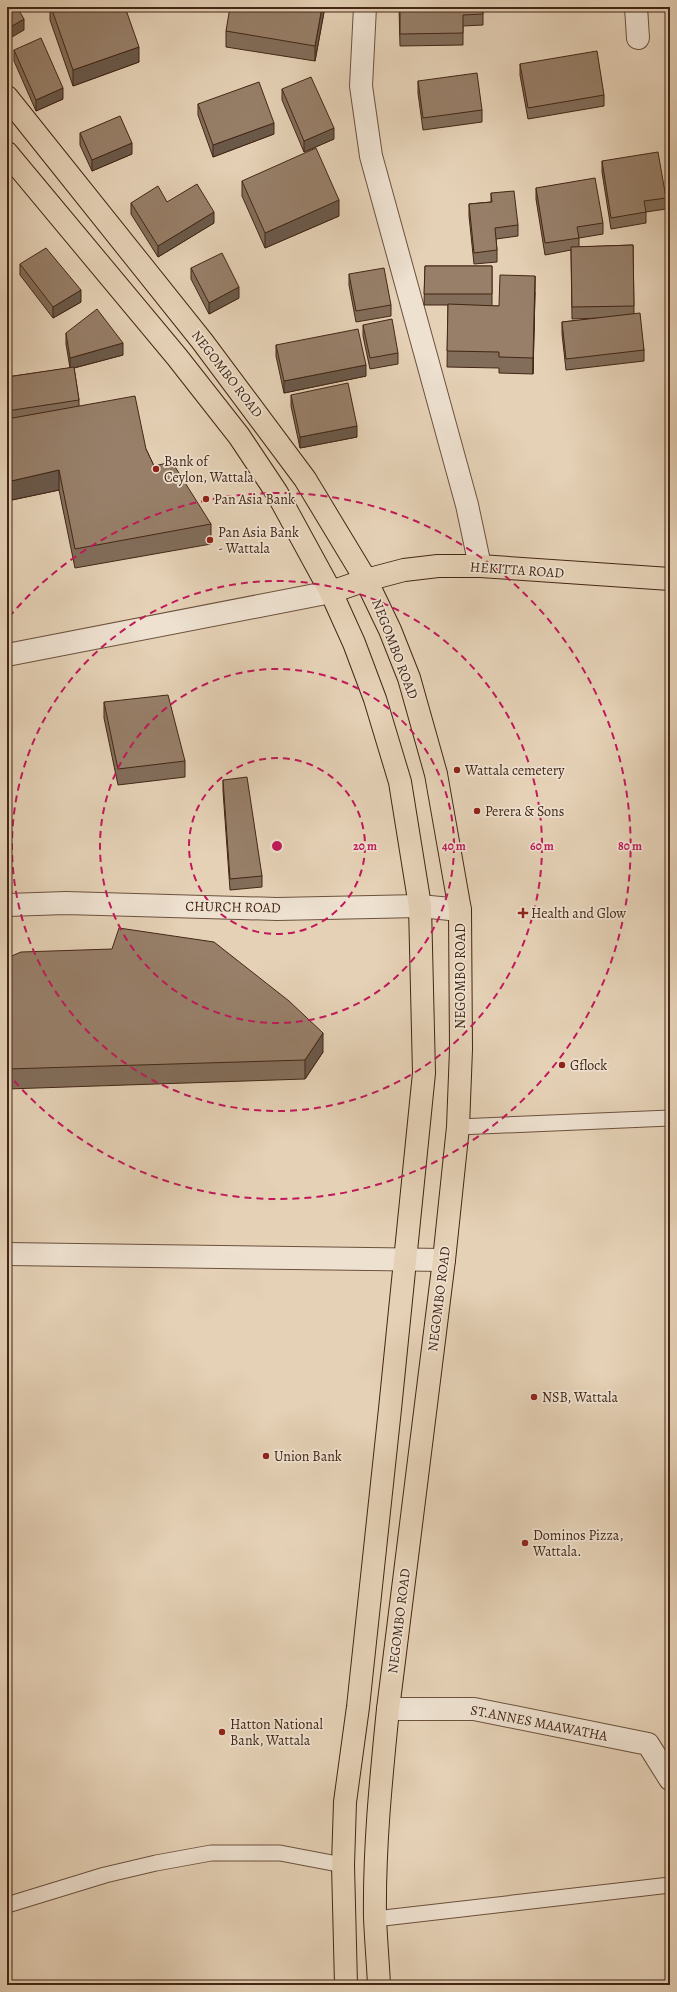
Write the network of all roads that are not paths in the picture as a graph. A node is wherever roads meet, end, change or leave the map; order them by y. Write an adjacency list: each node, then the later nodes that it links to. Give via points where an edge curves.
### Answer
1 (365, 7): 6 (street, via 361,86 371,156 467,505)
2 (636, 7): 3 (street)
3 (638, 38)
4 (7, 97): 8 (main road, NEGOMBO ROAD, via 198,335 263,421 305,478)
5 (7, 153): 9 (main road, NEGOMBO ROAD, via 177,357 239,436 277,493)
6 (480, 566): 7 (main road, HEKITTA ROAD); 8 (main road, HEKITTA ROAD, via 438,566 404,570)
7 (670, 579)
8 (366, 580): 9 (main road, HEKITTA ROAD); 13 (main road, NEGOMBO ROAD, via 409,678 436,774)
9 (331, 592): 10 (street); 12 (main road, NEGOMBO ROAD, via 372,692 400,782)
10 (7, 655)
11 (7, 905): 12 (street, CHURCH ROAD, via 66,903 277,909)
12 (420, 906): 13 (street, CHURCH ROAD); 17 (main road, NEGOMBO ROAD, via 424,1073)
13 (460, 910): 15 (main road, NEGOMBO ROAD, via 461,1049)
14 (670, 1118): 15 (lane)
15 (458, 1127): 18 (main road, NEGOMBO ROAD)
16 (7, 1254): 17 (street)
17 (406, 1259): 18 (street); 21 (main road, NEGOMBO ROAD, via 345,1802)
18 (444, 1260): 19 (main road, NEGOMBO ROAD)
19 (388, 1709): 20 (street, ST.ANNES MAAWATHA, via 474,1709 648,1744); 24 (main road, NEGOMBO ROAD, via 377,1836)
20 (670, 1779)
21 (343, 1865): 23 (lane, via 280,1853 211,1854 105,1875); 25 (main road, NEGOMBO ROAD)
22 (670, 1885): 24 (lane)
23 (7, 1905)
24 (375, 1919): 26 (main road, NEGOMBO ROAD)
25 (346, 1985)
26 (379, 1985)

